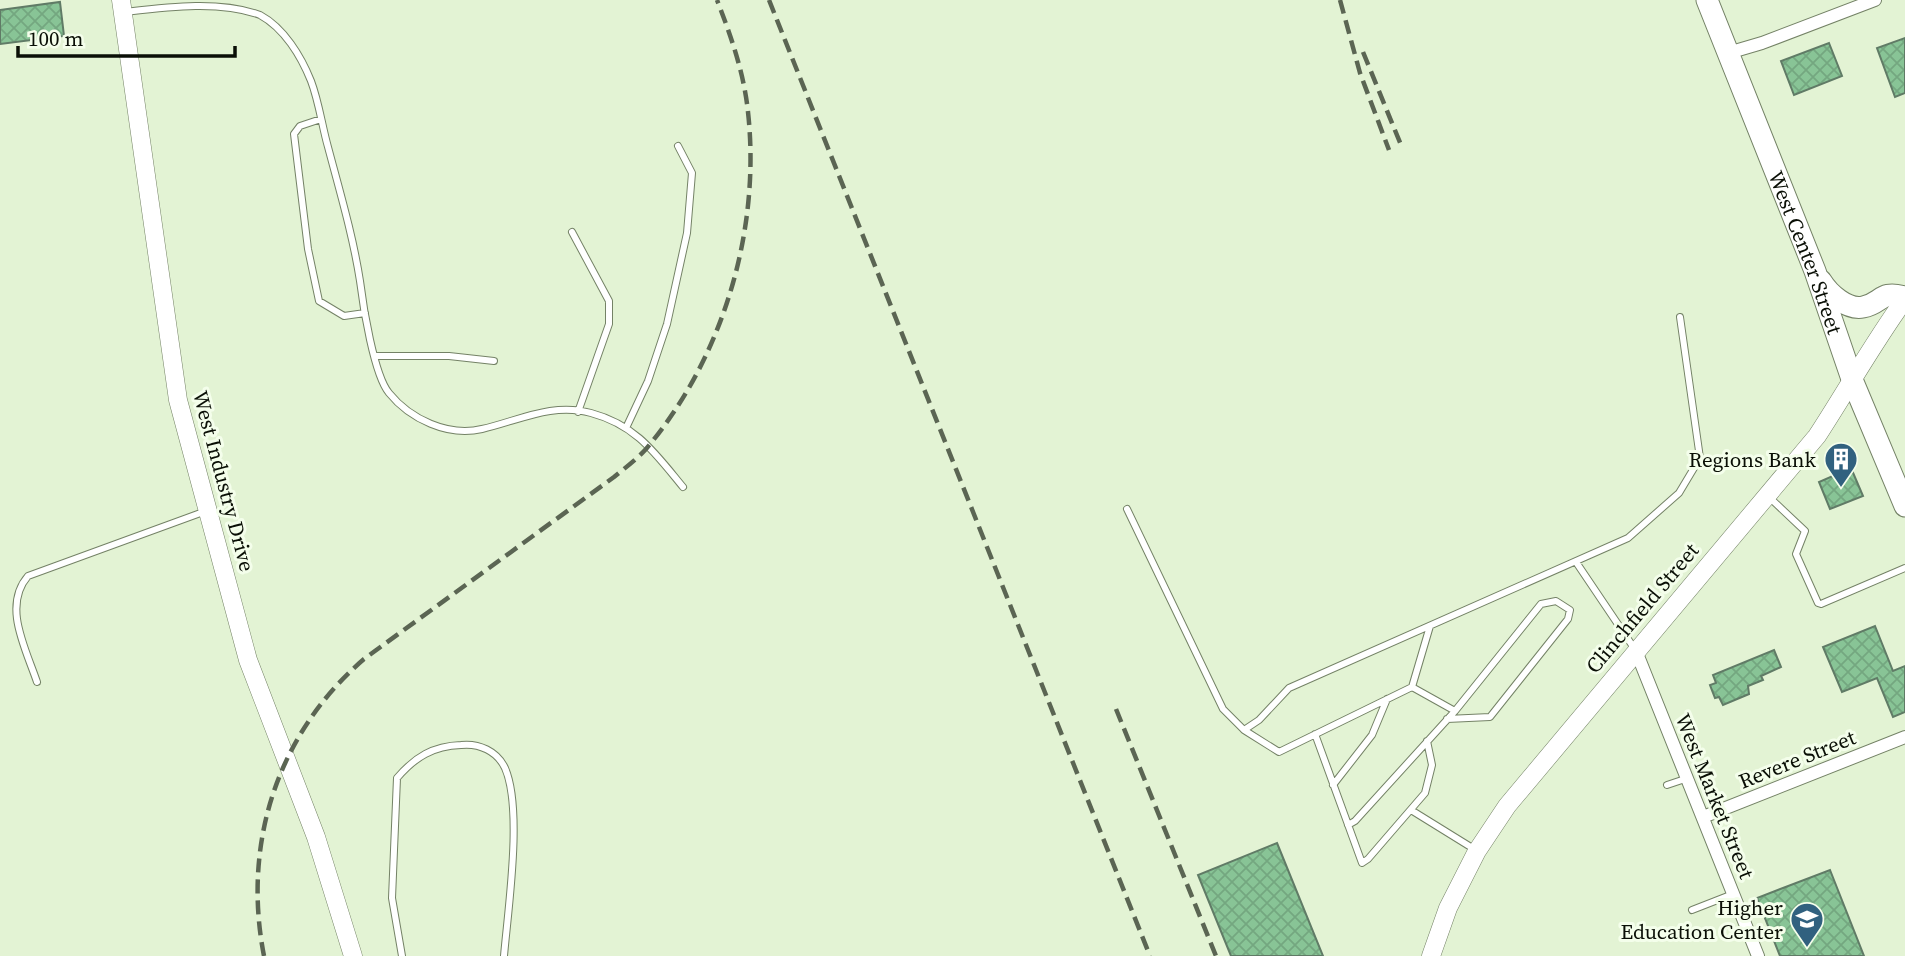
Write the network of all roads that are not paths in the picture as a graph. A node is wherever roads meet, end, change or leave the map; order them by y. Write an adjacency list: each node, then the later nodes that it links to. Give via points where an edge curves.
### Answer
1 (1707, 0): 4 (main road, West Center Street)
2 (1875, 0): 4 (street)
3 (122, 6): 5 (lane, via 230,5 260,15 288,38 311,81); 21 (main road, West Industry Drive, via 178,400)
4 (1728, 53): 8 (main road, West Center Street)
5 (321, 119): 10 (lane, via 356,252); 10 (lane, via 294,134 319,301 344,316)
6 (678, 146): 16 (lane, via 692,173 687,233 667,324 648,382)
7 (572, 232): 15 (lane, via 609,301 609,324)
8 (1815, 271): 9 (main road, via 1826,290 1845,304 1866,307 1892,293); 14 (main road, West Center Street)
9 (1905, 298): 14 (main road, Clinchfield Street)
10 (365, 313): 12 (lane)
11 (1680, 317): 22 (lane, via 1700,458 1679,493 1628,538)
12 (375, 356): 13 (lane, via 449,356); 15 (lane, via 387,391 404,409 447,430 480,430 551,410)
13 (494, 362)
14 (1853, 382): 18 (main road, Clinchfield Street, via 1817,436); 19 (main road, West Center Street)
15 (578, 412): 16 (lane, via 590,412)
16 (626, 428): 17 (lane, via 643,439)
17 (683, 487)
18 (1768, 495): 23 (lane, via 1805,531 1796,554 1818,603); 25 (main road, Clinchfield Street)
19 (1905, 506)
20 (1127, 509): 31 (lane, via 1223,709)
21 (207, 510): 26 (lane, via 28,576 18,594 17,618); 44 (main road, West Industry Drive, via 248,660 316,837)
22 (1576, 562): 24 (lane); 25 (lane)
23 (1905, 568)
24 (1430, 626): 27 (lane); 31 (lane, via 1289,688)
25 (1636, 651): 35 (street, West Market Street); 41 (main road, Clinchfield Street, via 1507,806)
26 (37, 682)
27 (1412, 687): 28 (lane); 29 (lane)
28 (1387, 699): 32 (lane); 36 (lane, via 1372,735)
29 (1455, 711): 30 (lane); 30 (lane, via 1541,604 1556,601 1570,610 1568,619 1490,718)
30 (1447, 719): 34 (lane)
31 (1244, 730): 32 (lane, via 1279,752)
32 (1315, 734): 36 (lane)
33 (1905, 737): 39 (street, Revere Street)
34 (1427, 741): 38 (lane, via 1432,765 1425,793); 40 (lane)
35 (1688, 778): 37 (lane); 39 (street, West Market Street)
36 (1334, 785): 40 (lane)
37 (1667, 785)
38 (1410, 810): 40 (lane, via 1362,863); 41 (lane)
39 (1703, 817): 42 (street, West Market Street)
40 (1348, 825)
41 (1477, 850): 47 (main road, Clinchfield Street, via 1448,908)
42 (1734, 894): 43 (lane); 48 (street, West Market Street)
43 (1692, 910)
44 (353, 956)
45 (402, 956): 46 (lane, via 392,898 397,778 425,752 477,744 504,766 511,787)
46 (505, 956)
47 (1431, 956)
48 (1758, 956)

